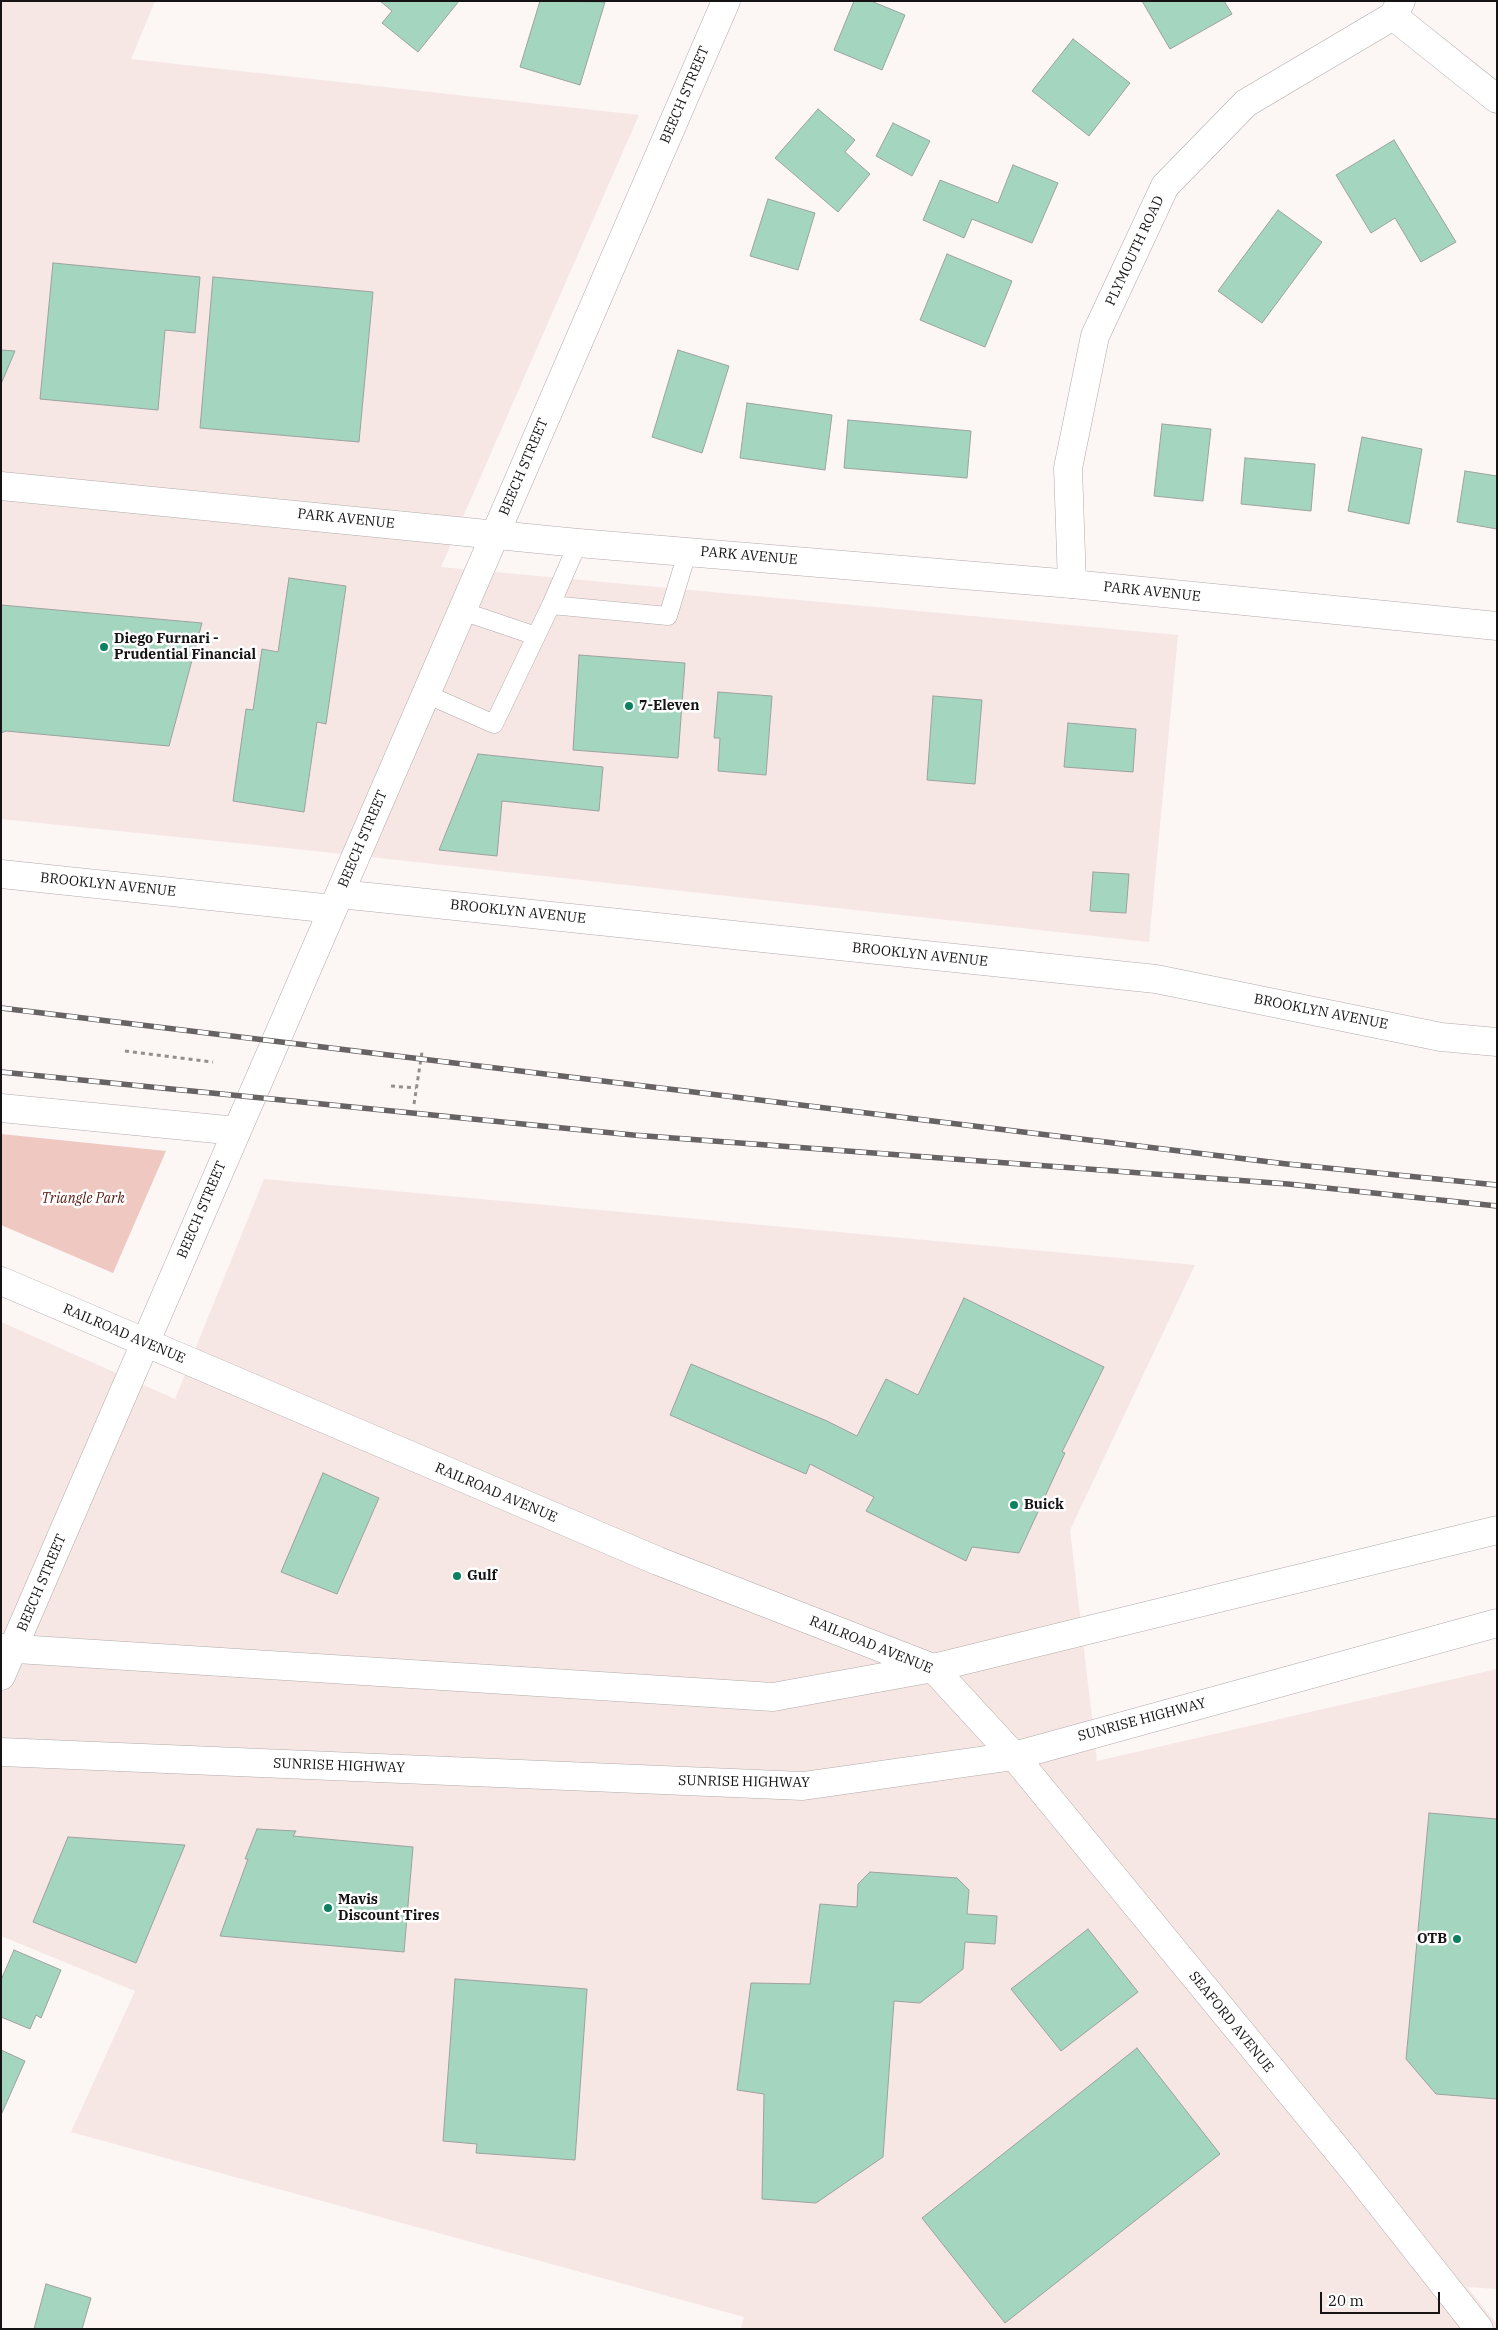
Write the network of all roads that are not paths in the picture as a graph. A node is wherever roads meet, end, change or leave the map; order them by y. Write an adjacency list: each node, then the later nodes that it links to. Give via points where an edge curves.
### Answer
1 (726, 1): 5 (main road, BEECH STREET)
2 (1397, 9): 3 (main road); 8 (main road, PLYMOUTH ROAD, via 1246,103 1165,186 1095,336 1068,468)
3 (1497, 100)
4 (1, 486): 5 (main road, PARK AVENUE)
5 (495, 534): 6 (main road, PARK AVENUE); 10 (main road, BEECH STREET)
6 (578, 543): 7 (main road, PARK AVENUE); 9 (lane)
7 (688, 550): 8 (main road, PARK AVENUE); 9 (lane, via 668,616)
8 (1072, 584): 11 (main road, PARK AVENUE)
9 (551, 605): 12 (lane)
10 (462, 611): 12 (lane); 13 (main road, BEECH STREET)
11 (1497, 626)
12 (536, 636): 13 (lane, via 494,724)
13 (426, 694): 15 (main road, BEECH STREET)
14 (1, 874): 15 (main road, BROOKLYN AVENUE)
15 (336, 901): 16 (main road, BROOKLYN AVENUE, via 544,915 1156,980 1441,1037); 18 (main road, BEECH STREET)
16 (1497, 1042)
17 (1, 1108): 18 (main road)
18 (237, 1132): 20 (main road, BEECH STREET)
19 (1, 1281): 20 (main road, RAILROAD AVENUE)
20 (145, 1343): 23 (main road, BEECH STREET); 24 (main road, RAILROAD AVENUE, via 658,1562)
21 (1497, 1530): 24 (main road)
22 (1497, 1622): 28 (main road, SUNRISE HIGHWAY)
23 (8, 1649): 24 (main road, via 773,1697); 25 (main road, BEECH STREET)
24 (933, 1668): 26 (main road, RAILROAD AVENUE)
25 (1, 1676)
26 (979, 1717): 28 (main road, SEAFORD AVENUE)
27 (1, 1752): 28 (main road, SUNRISE HIGHWAY, via 803,1786)
28 (1014, 1756): 29 (main road, SEAFORD AVENUE)
29 (1480, 2329)

